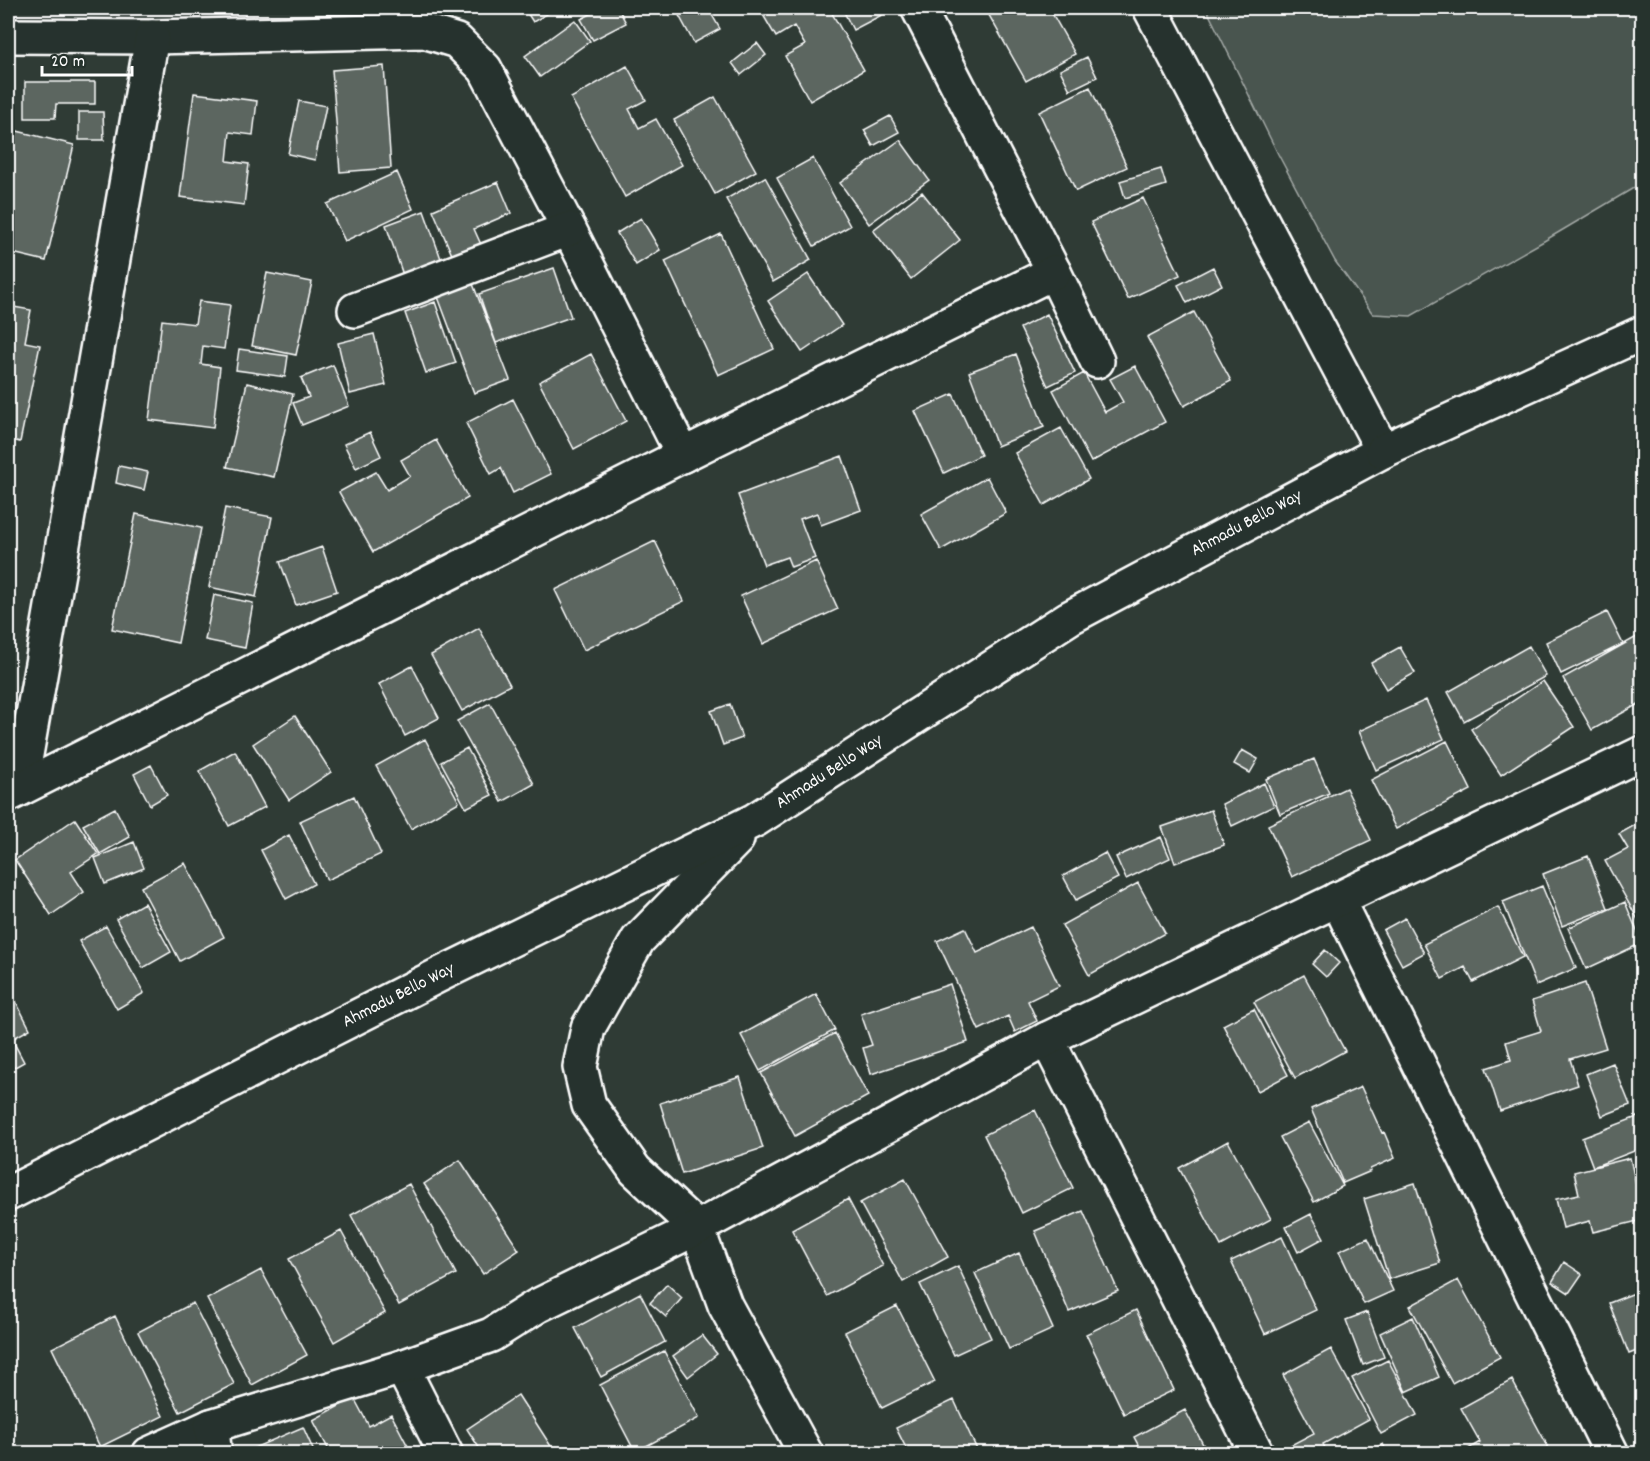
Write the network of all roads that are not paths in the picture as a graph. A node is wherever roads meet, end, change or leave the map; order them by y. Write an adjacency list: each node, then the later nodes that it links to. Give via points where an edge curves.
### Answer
1 (918, 8): 6 (street)
2 (1150, 8): 10 (street)
3 (8, 36): 4 (street)
4 (152, 37): 5 (street, via 424,31 457,41 484,69); 13 (street)
5 (569, 229): 7 (street); 11 (street)
6 (1054, 272): 9 (street); 11 (street)
7 (355, 310)
8 (1642, 333): 10 (street, Ahmadu Bello Way)
9 (1097, 361)
10 (1383, 451): 14 (street, Ahmadu Bello Way, via 1069,618)
11 (683, 454): 13 (street)
12 (1642, 753): 15 (street)
13 (14, 792)
14 (755, 820): 17 (street, Ahmadu Bello Way); 18 (street, via 638,940 588,1028 580,1067 589,1105 635,1170)
15 (1337, 899): 16 (street); 25 (street)
16 (1047, 1039): 18 (street); 24 (street)
17 (8, 1194)
18 (697, 1228): 19 (street, via 537,1306 491,1335); 23 (street, via 725,1305)
19 (402, 1367): 20 (street); 22 (street)
20 (213, 1440): 21 (street)
21 (150, 1454)
22 (446, 1454)
23 (806, 1454)
24 (1257, 1454)
25 (1612, 1454)

